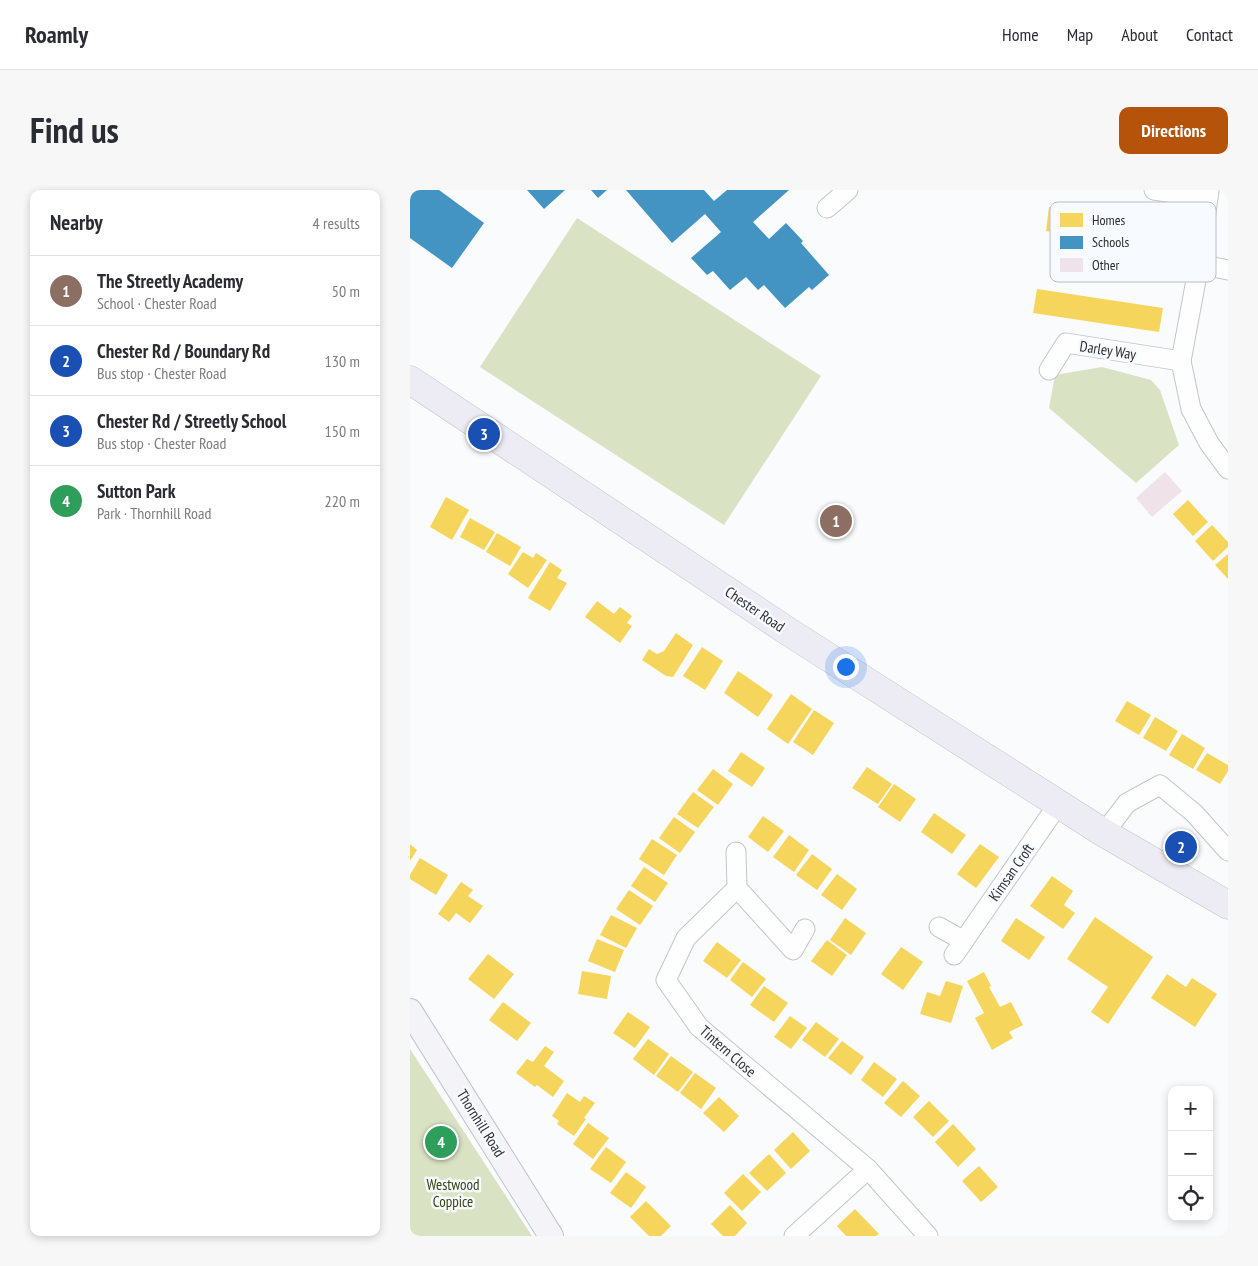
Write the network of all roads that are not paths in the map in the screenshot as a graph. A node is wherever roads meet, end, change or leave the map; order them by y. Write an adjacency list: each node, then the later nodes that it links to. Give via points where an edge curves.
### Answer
1 (848, 190): 4 (street)
2 (1154, 190): 3 (street)
3 (1209, 194)
4 (827, 208)
5 (1196, 282): 6 (street)
6 (1181, 361): 7 (street, Darley Way, via 1066,344); 9 (street, via 1191,409 1209,443)
7 (1048, 370)
8 (410, 380): 10 (highway, Chester Road, via 789,632)
9 (1228, 469)
10 (1059, 804): 11 (highway, Chester Road); 16 (street, Kimsan Croft, via 959,948)
11 (1104, 833): 12 (street, via 1128,803 1160,786 1194,814); 15 (highway, Chester Road)
12 (1228, 851)
13 (736, 852): 14 (street)
14 (737, 888): 17 (street, via 793,950); 19 (street, Tintern Close, via 686,938 666,980 699,1026)
15 (1228, 905)
16 (939, 927)
17 (805, 929)
18 (410, 1011): 20 (main road, Thornhill Road)
19 (868, 1168): 21 (street); 22 (street)
20 (551, 1236)
21 (794, 1236)
22 (928, 1236)

